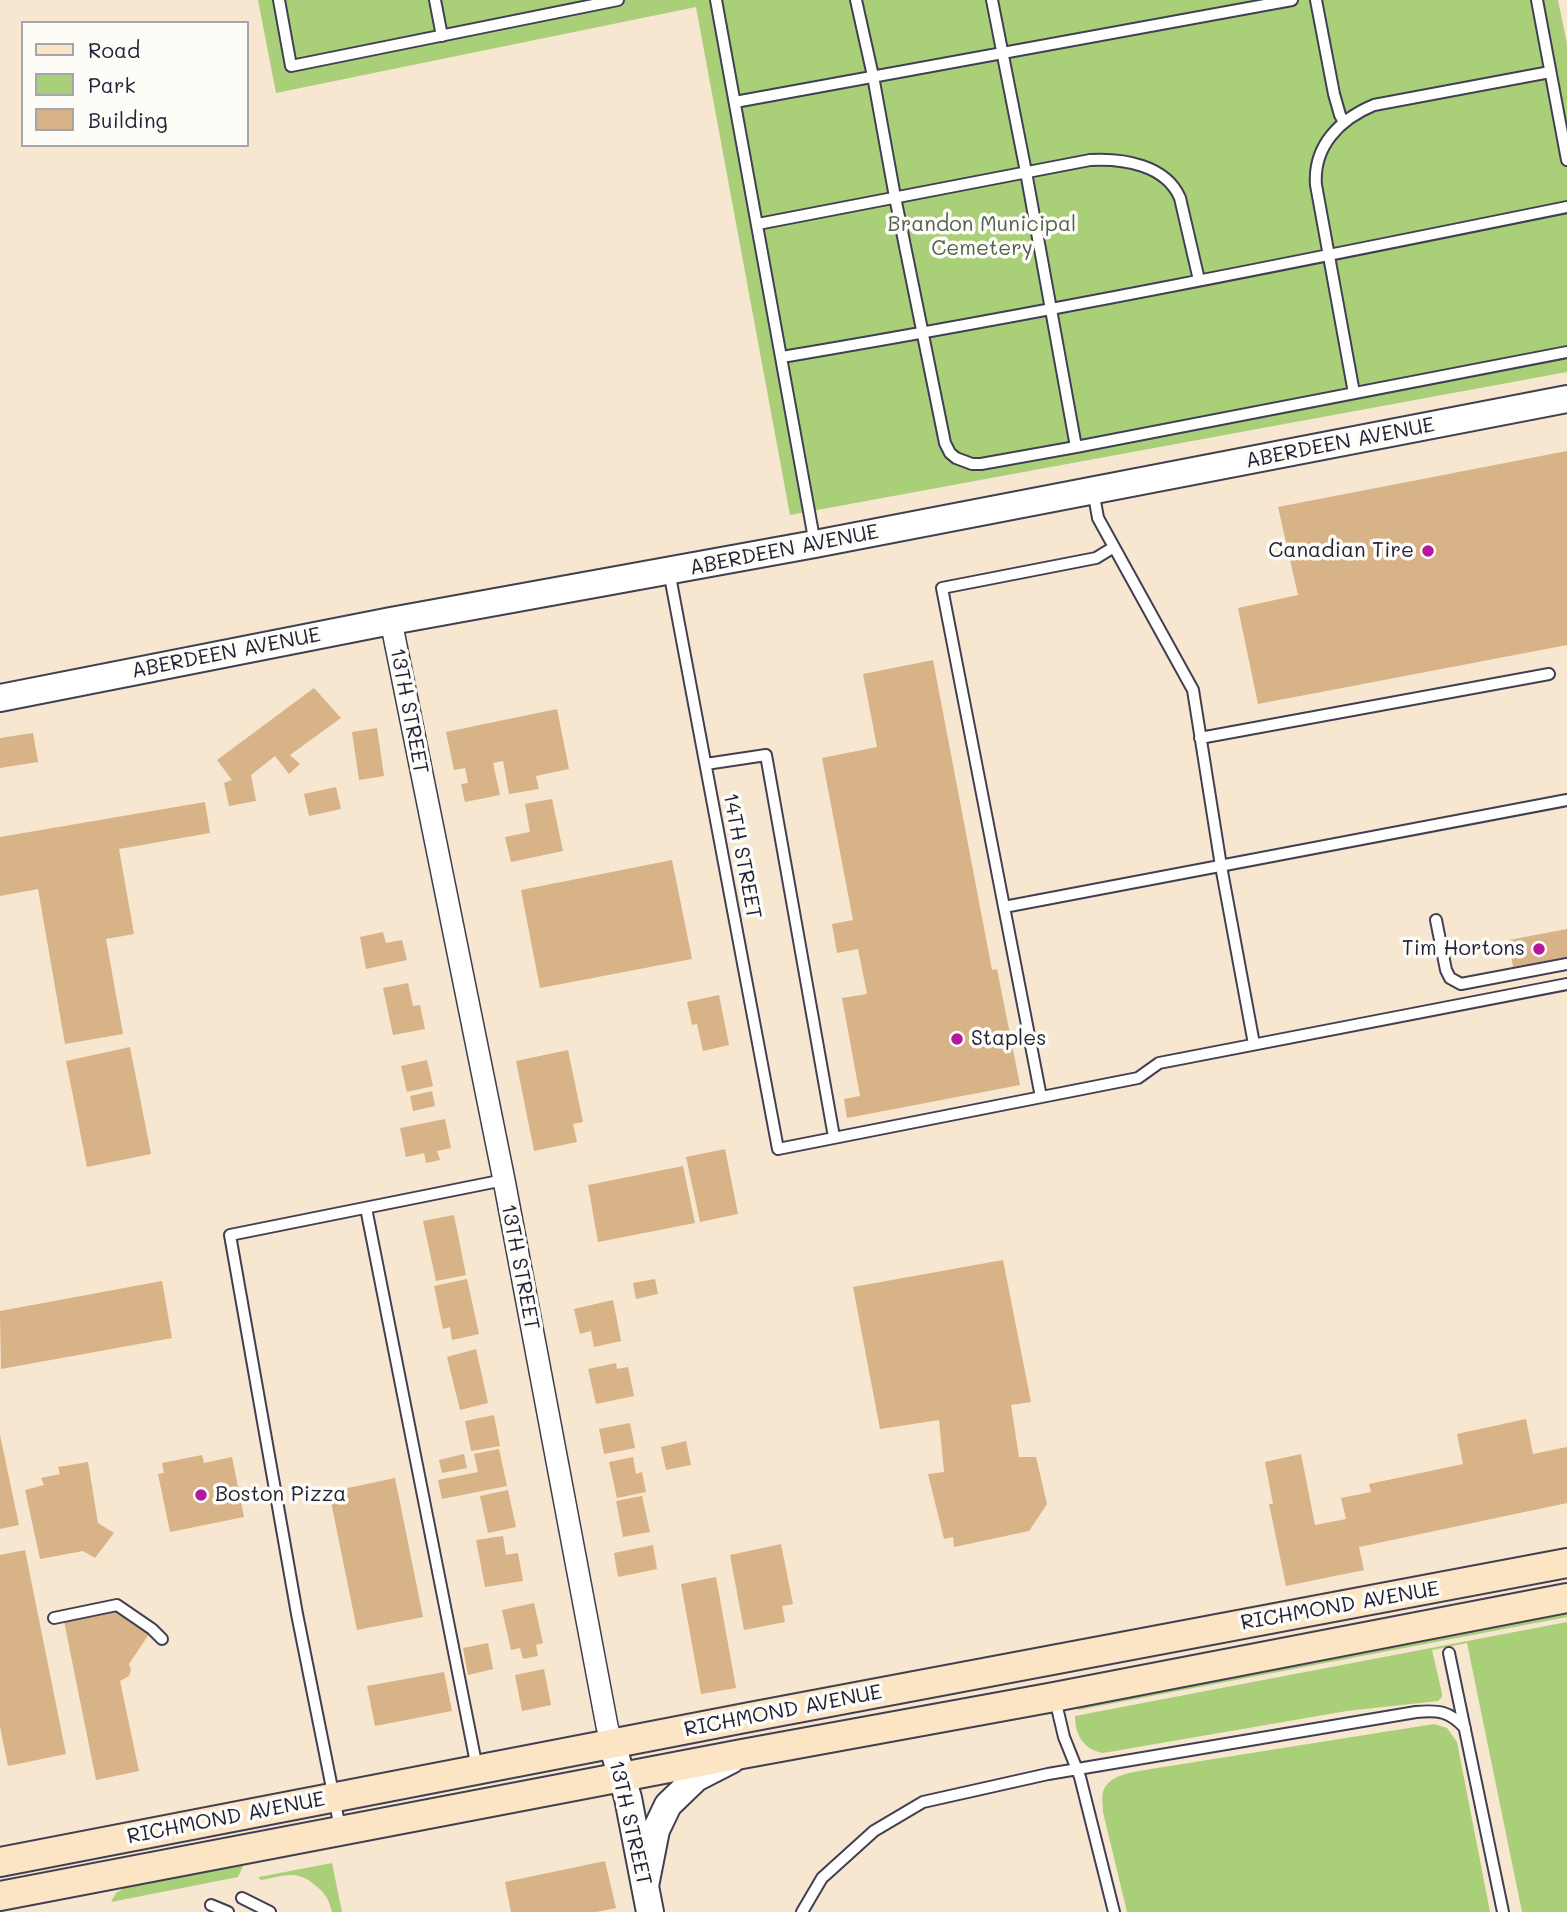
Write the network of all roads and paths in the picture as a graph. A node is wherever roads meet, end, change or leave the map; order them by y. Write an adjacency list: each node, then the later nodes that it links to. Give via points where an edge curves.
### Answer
1 (279, 0): 12 (lane, via 291,66)
2 (435, 0): 12 (lane)
3 (558, 0): 11 (lane)
4 (618, 0): 11 (lane)
5 (716, 0): 16 (lane)
6 (856, 0): 15 (lane)
7 (992, 0): 13 (lane)
8 (1292, 0): 13 (lane)
9 (1316, 0): 17 (lane)
10 (1537, 0): 14 (lane)
11 (561, 12): 12 (lane)
12 (442, 36)
13 (1003, 53): 15 (lane); 19 (lane)
14 (1550, 72): 17 (lane, via 1387,102); 18 (lane)
15 (873, 76): 16 (lane); 20 (lane)
16 (735, 102): 22 (lane)
17 (1344, 122): 23 (lane, via 1323,150 1315,175)
18 (1567, 160)
19 (1026, 172): 20 (lane); 24 (lane, via 1105,159 1139,165 1168,179 1180,198); 25 (lane)
20 (895, 197): 22 (lane); 26 (lane)
21 (1567, 207): 23 (lane)
22 (758, 224): 28 (lane)
23 (1328, 256): 24 (lane); 29 (lane)
24 (1199, 280): 25 (lane)
25 (1051, 308): 26 (lane); 31 (lane)
26 (923, 333): 28 (lane); 31 (lane, via 945,443 956,458 981,464)
27 (1567, 352): 29 (lane)
28 (782, 357): 33 (lane)
29 (1354, 393): 31 (lane)
30 (1567, 399): 32 (street, ABERDEEN AVENUE)
31 (1076, 447)
32 (1093, 490): 33 (street, ABERDEEN AVENUE); 34 (lane, via 1098,518)
33 (815, 544): 35 (street, ABERDEEN AVENUE)
34 (1114, 547): 39 (lane, via 1192,690); 43 (lane, via 1096,558 942,588)
35 (669, 571): 36 (street, ABERDEEN AVENUE); 40 (lane, 14TH STREET)
36 (391, 621): 38 (street, ABERDEEN AVENUE); 50 (street, 13TH STREET)
37 (1549, 674): 39 (lane)
38 (0, 698)
39 (1200, 737): 42 (lane)
40 (706, 764): 49 (lane, via 766,755); 49 (lane, 14TH STREET, via 778,1149)
41 (1567, 800): 42 (lane)
42 (1221, 866): 43 (lane); 47 (lane)
43 (1004, 907): 48 (lane)
44 (1436, 920): 45 (lane, via 1446,970 1461,984)
45 (1567, 964)
46 (1567, 984): 47 (lane)
47 (1254, 1044): 48 (lane, via 1159,1063 1138,1078)
48 (1041, 1097): 49 (lane)
49 (834, 1137)
50 (504, 1180): 51 (lane); 60 (street, 13TH STREET)
51 (366, 1208): 63 (lane); 65 (lane, via 230,1235)
52 (1567, 1563): 57 (main road, RICHMOND AVENUE)
53 (1567, 1598): 58 (main road, RICHMOND AVENUE)
54 (54, 1618): 55 (lane, via 117,1605)
55 (162, 1639)
56 (1450, 1653): 59 (lane)
57 (1047, 1661): 58 (street); 60 (main road, RICHMOND AVENUE)
58 (1054, 1698): 61 (main road, RICHMOND AVENUE); 62 (lane)
59 (1465, 1728): 62 (lane, via 1454,1716 1436,1710 1416,1712); 77 (lane)
60 (612, 1744): 63 (main road, RICHMOND AVENUE); 64 (street, 13TH STREET)
61 (742, 1754): 64 (main road, RICHMOND AVENUE); 71 (street, via 696,1778 668,1805 656,1830)
62 (1077, 1769): 75 (lane, via 923,1802 874,1831 822,1878); 76 (lane)
63 (477, 1770): 65 (main road, RICHMOND AVENUE)
64 (622, 1778): 66 (main road, RICHMOND AVENUE); 71 (street, 13TH STREET)
65 (334, 1798): 66 (lane); 68 (main road, RICHMOND AVENUE)
66 (341, 1832): 68 (main road, RICHMOND AVENUE)
67 (0, 1861): 68 (main road, RICHMOND AVENUE)
68 (85, 1863): 69 (main road, RICHMOND AVENUE)
69 (0, 1896)
70 (242, 1898): 74 (lane)
71 (648, 1899)
72 (211, 1905): 73 (lane)
73 (228, 1912)
74 (270, 1912)
75 (802, 1912)
76 (1114, 1912)
77 (1503, 1912)

